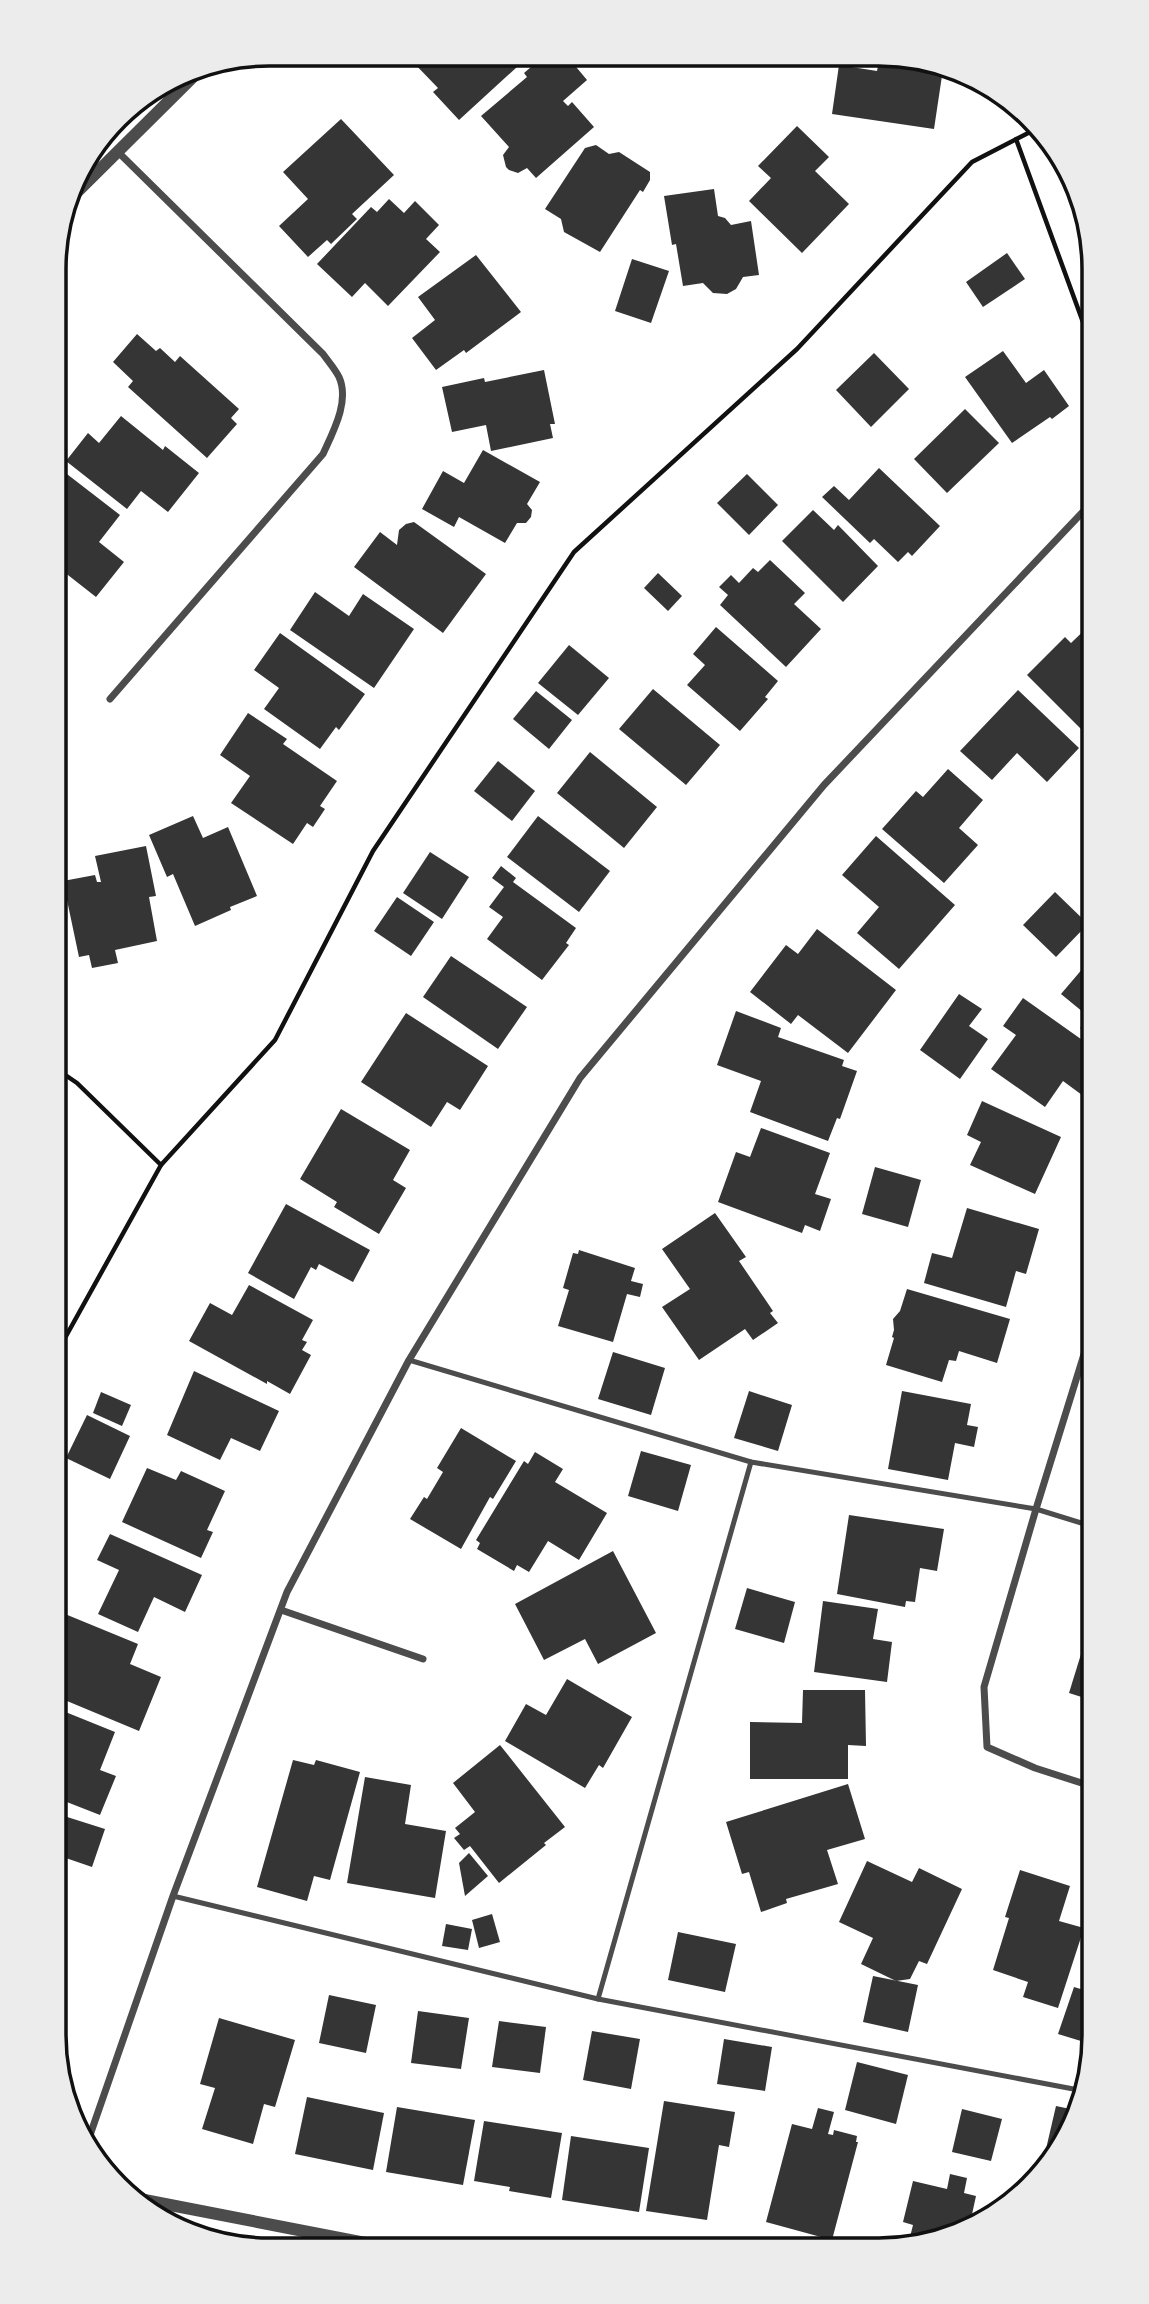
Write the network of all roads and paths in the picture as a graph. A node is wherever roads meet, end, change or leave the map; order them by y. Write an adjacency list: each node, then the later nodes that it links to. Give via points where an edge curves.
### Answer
1 (184, 86): 4 (street)
2 (1029, 133): 3 (path)
3 (1016, 139): 6 (path); 10 (path, via 972,162 797,349 574,552 373,851 275,1040)
4 (118, 152): 5 (street); 8 (street, via 323,354 340,379 342,399 337,425 323,454)
5 (87, 183)
6 (1082, 319)
7 (1082, 513): 12 (street, via 824,786 580,1079)
8 (110, 699)
9 (67, 1076): 10 (path)
10 (161, 1165): 11 (path)
11 (66, 1335)
12 (409, 1360): 14 (lane); 17 (street)
13 (1082, 1361): 15 (street)
14 (751, 1462): 15 (lane); 21 (lane)
15 (1036, 1509): 16 (lane); 19 (street, via 984,1687 987,1747)
16 (1082, 1523)
17 (281, 1610): 18 (street); 20 (street)
18 (423, 1659)
19 (1082, 1783)
20 (173, 1896): 21 (lane); 23 (street)
21 (598, 1999): 22 (lane)
22 (1075, 2089)
23 (91, 2131)
24 (156, 2202): 25 (street)
25 (340, 2238)

